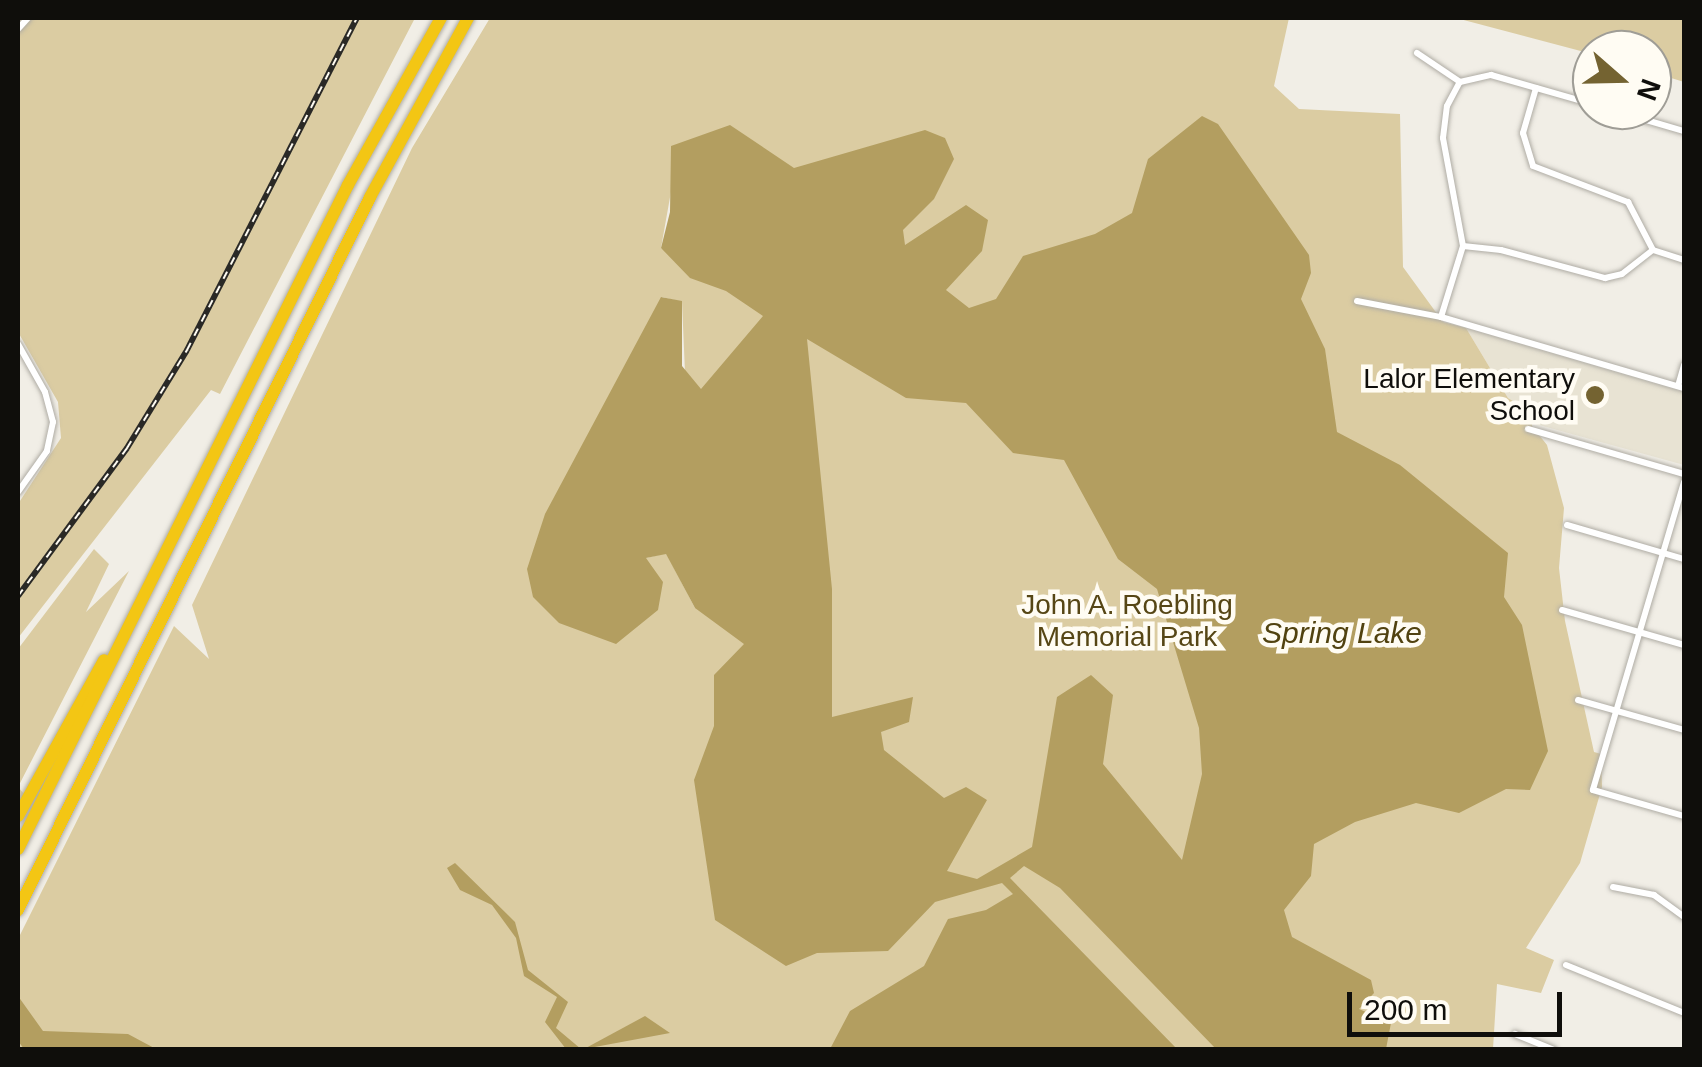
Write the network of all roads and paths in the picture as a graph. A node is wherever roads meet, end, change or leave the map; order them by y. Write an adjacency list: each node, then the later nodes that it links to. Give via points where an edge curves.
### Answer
1 (28, 18): 4 (street)
2 (441, 18): 31 (highway, via 348,185 129,626)
3 (468, 18): 27 (highway, via 378,182)
4 (18, 29)
5 (1417, 53): 6 (street)
6 (1460, 82): 7 (street, via 1490,76); 9 (street, via 1447,106 1443,138)
7 (1536, 88): 8 (street); 10 (street, via 1522,133 1528,159 1546,176 1628,202)
8 (1572, 98)
9 (1462, 246): 10 (street, via 1605,278 1622,274); 13 (street)
10 (1653, 250): 11 (street)
11 (1684, 260)
12 (1357, 302): 13 (street)
13 (1441, 318): 16 (street)
14 (18, 344): 20 (street, via 45,392 52,432)
15 (1684, 365): 16 (street)
16 (1681, 387)
17 (1528, 428): 18 (street)
18 (1684, 474)
19 (1684, 482): 22 (street)
20 (18, 492)
21 (1567, 526): 22 (street)
22 (1664, 553): 23 (street); 25 (street)
23 (1684, 559)
24 (1562, 610): 25 (street)
25 (1640, 632): 26 (street); 29 (street)
26 (1684, 645)
27 (127, 684): 36 (highway); 38 (highway)
28 (1578, 700): 29 (street)
29 (1617, 711): 30 (street); 33 (street, via 1594,790)
30 (1684, 730)
31 (42, 783): 32 (highway); 34 (highway)
32 (18, 816)
33 (1684, 816)
34 (18, 849)
35 (1613, 887): 37 (street, via 1654,895)
36 (18, 910)
37 (1684, 918)
38 (18, 923)
39 (1566, 964): 40 (street)
40 (1684, 1013)
41 (1515, 1034): 42 (street)
42 (1554, 1050)

